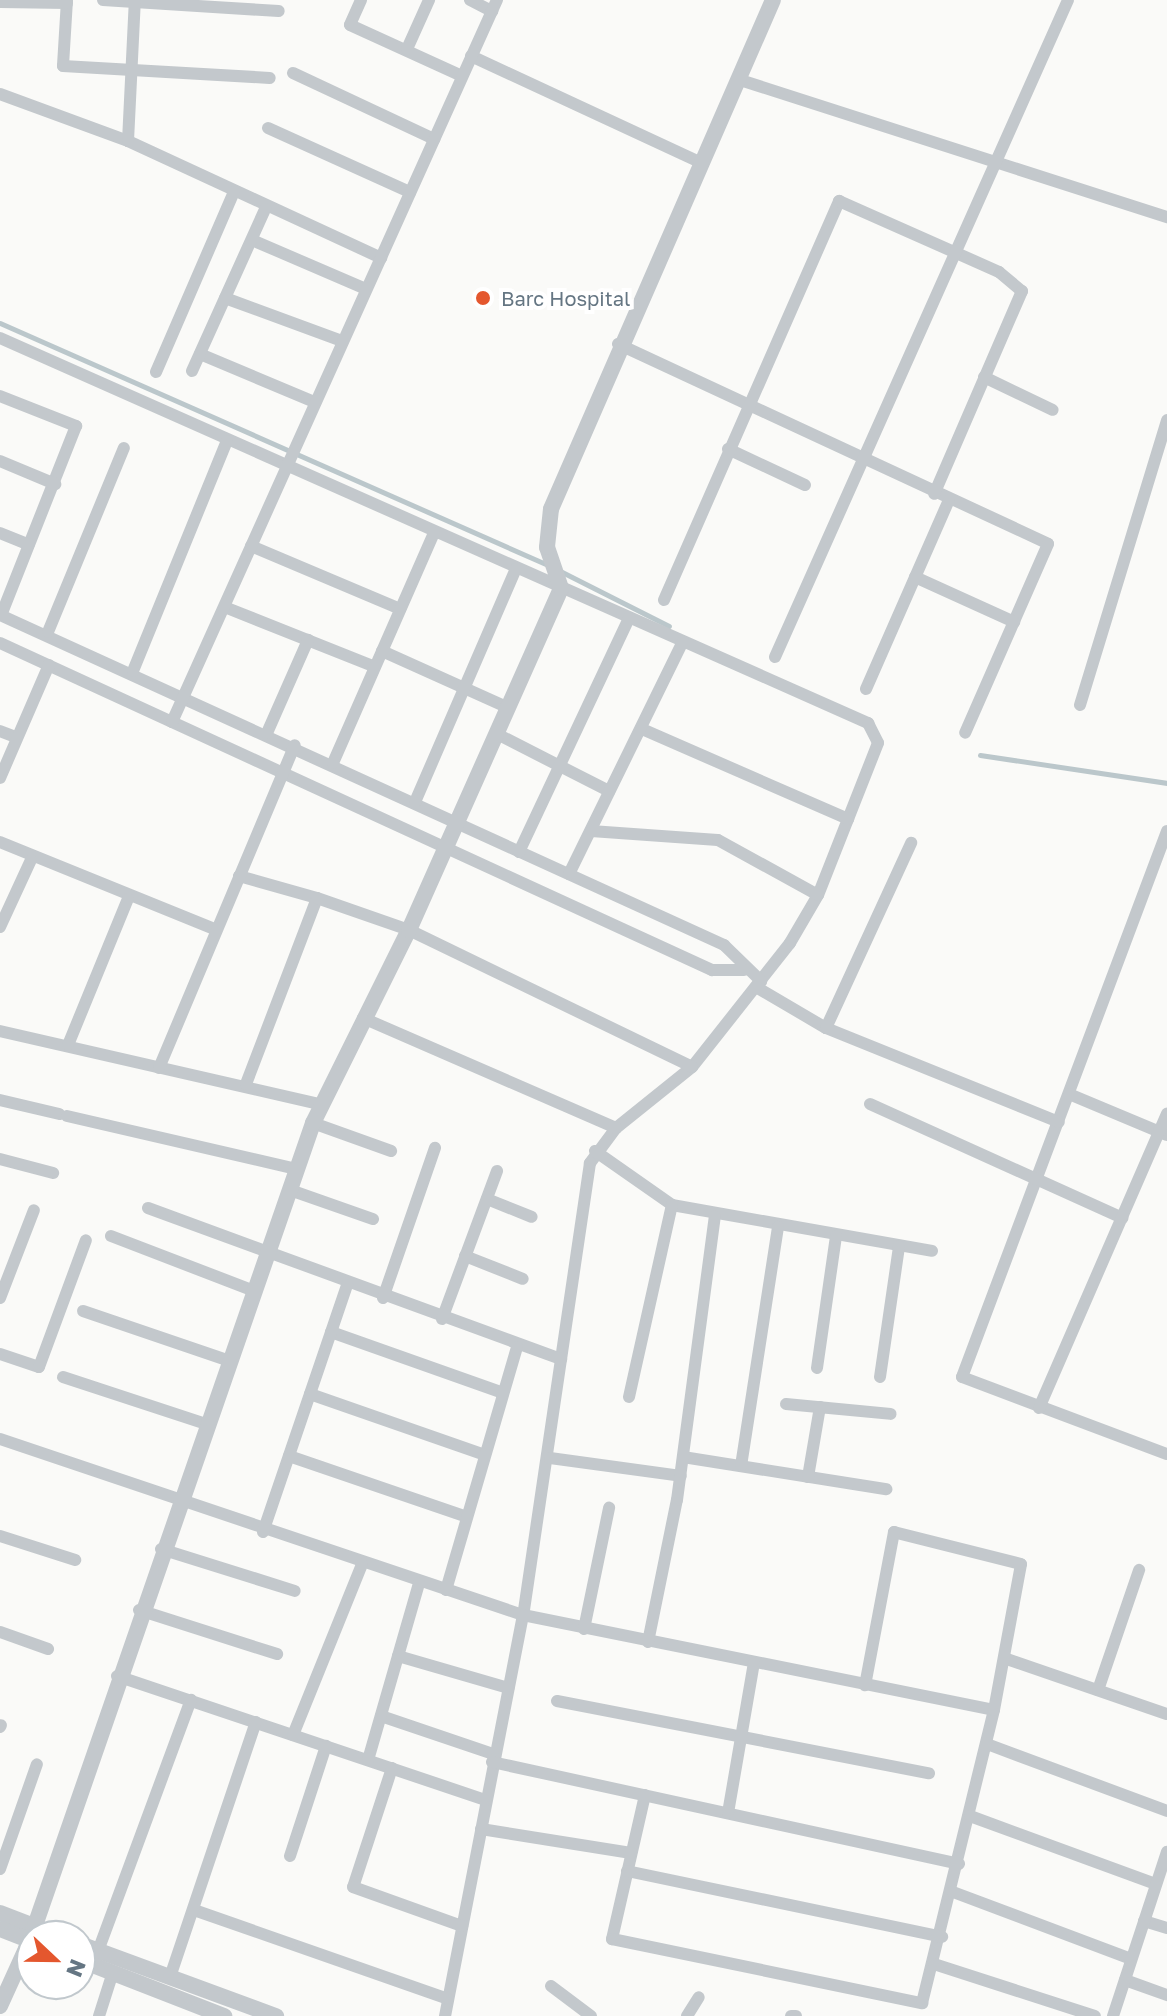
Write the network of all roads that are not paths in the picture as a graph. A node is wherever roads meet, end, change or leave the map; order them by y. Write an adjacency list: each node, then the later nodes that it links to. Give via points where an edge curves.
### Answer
1 (103, 0): 7 (street)
2 (361, 0): 12 (street, via 350,25)
3 (429, 0): 12 (street)
4 (470, 0): 10 (street)
5 (773, 0): 18 (street)
6 (1068, 0): 23 (street)
7 (135, 1): 11 (street); 14 (street)
8 (0, 2): 9 (street)
9 (67, 2): 14 (street, via 63,66)
10 (495, 5): 13 (street)
11 (279, 11)
12 (407, 49): 16 (street)
13 (471, 56): 16 (street); 24 (street)
14 (132, 71): 17 (street); 22 (street)
15 (293, 73): 21 (street)
16 (462, 76): 21 (street)
17 (270, 78)
18 (737, 79): 23 (street); 24 (street)
19 (0, 94): 22 (street)
20 (268, 128): 26 (street)
21 (434, 139): 26 (street)
22 (128, 141): 25 (street)
23 (1001, 159): 28 (street); 30 (street)
24 (699, 162): 36 (street)
25 (234, 192): 27 (street); 39 (street)
26 (410, 192): 31 (street)
27 (265, 209): 29 (street); 31 (street)
28 (1167, 217)
29 (252, 240): 32 (street); 33 (street)
30 (959, 254): 40 (street, via 1022,291); 43 (street, via 839,201); 49 (street)
31 (381, 258): 32 (street)
32 (366, 289): 35 (street)
33 (225, 298): 35 (street); 37 (street)
34 (0, 338): 46 (street)
35 (342, 341): 42 (street)
36 (618, 344): 43 (street); 62 (street, via 551,509 547,547)
37 (200, 354): 38 (street); 42 (street)
38 (192, 371)
39 (156, 372)
40 (984, 377): 44 (street); 54 (street)
41 (0, 396): 52 (street, via 76,426)
42 (314, 402): 51 (street)
43 (747, 404): 48 (street); 49 (street)
44 (1053, 410)
45 (1167, 420): 81 (street)
46 (227, 441): 51 (street); 77 (street)
47 (124, 448): 69 (street)
48 (728, 449): 53 (street); 63 (street)
49 (867, 459): 54 (street); 74 (street)
50 (0, 461): 52 (street)
51 (288, 464): 57 (street); 59 (street)
52 (55, 484): 58 (street)
53 (805, 485)
54 (934, 494): 55 (street)
55 (949, 500): 61 (street); 68 (street, via 1048,544)
56 (0, 533): 58 (street)
57 (434, 533): 60 (street); 65 (street)
58 (29, 545): 66 (street)
59 (251, 546): 64 (street); 65 (street)
60 (516, 569): 62 (street); 78 (street)
61 (915, 577): 68 (street); 79 (street)
62 (561, 585): 67 (street); 82 (street)
63 (664, 600)
64 (227, 608): 70 (street); 80 (street)
65 (400, 609): 73 (street)
66 (0, 615): 69 (street)
67 (629, 618): 71 (street); 92 (street)
68 (1014, 622): 87 (street)
69 (48, 632): 77 (street)
70 (308, 640): 76 (street); 86 (street)
71 (683, 641): 84 (street); 97 (street, via 868,723 878,743 874,763)
72 (0, 643): 75 (street)
73 (382, 651): 76 (street); 78 (street)
74 (775, 657)
75 (49, 665): 83 (street); 89 (street)
76 (375, 667): 91 (street)
77 (133, 671): 80 (street)
78 (464, 688): 82 (street); 96 (street)
79 (866, 689)
80 (184, 695): 83 (street); 86 (street)
81 (1080, 705)
82 (509, 708): 88 (street)
83 (172, 722): 93 (street)
84 (642, 729): 95 (street); 97 (street)
85 (0, 731): 89 (street)
86 (267, 733): 90 (street)
87 (965, 733)
88 (497, 734): 92 (street); 98 (street)
89 (16, 737): 94 (street)
90 (295, 745): 91 (street); 93 (street)
91 (333, 763): 96 (street)
92 (560, 765): 95 (street); 104 (street)
93 (281, 773): 103 (street); 108 (street)
94 (0, 778)
95 (609, 791): 99 (street)
96 (415, 802): 98 (street)
97 (848, 819): 110 (street)
98 (455, 822): 103 (street); 104 (street)
99 (591, 831): 106 (street); 110 (street, via 718,840)
100 (1167, 831): 107 (street)
101 (0, 842): 105 (street)
102 (911, 843): 119 (street)
103 (444, 847): 115 (street); 116 (street, via 712,970)
104 (519, 852): 106 (street)
105 (31, 860): 112 (street); 113 (street)
106 (569, 874): 116 (street, via 724,945)
107 (1153, 875): 109 (street); 125 (street)
108 (239, 876): 111 (street); 114 (street)
109 (1167, 881)
110 (818, 895): 117 (street)
111 (317, 898): 115 (street); 124 (street)
112 (128, 899): 114 (street); 121 (street)
113 (0, 927)
114 (214, 929): 123 (street)
115 (409, 930): 118 (street); 122 (street)
116 (744, 970): 117 (street)
117 (759, 984): 119 (street); 122 (street)
118 (363, 1018): 128 (street); 132 (street)
119 (826, 1028): 130 (street)
120 (0, 1031): 121 (street)
121 (68, 1045): 123 (street)
122 (692, 1067): 132 (street)
123 (159, 1068): 124 (street)
124 (246, 1084): 128 (street)
125 (1069, 1094): 130 (street); 133 (street)
126 (0, 1100): 138 (street)
127 (870, 1104): 141 (street)
128 (322, 1105): 131 (street)
129 (1167, 1114): 133 (street)
130 (1059, 1122): 141 (street)
131 (313, 1123): 135 (street); 138 (street)
132 (616, 1128): 136 (street)
133 (1163, 1134): 149 (street)
134 (435, 1148): 163 (street)
135 (391, 1151)
136 (595, 1151): 144 (street); 169 (street)
137 (0, 1159): 140 (street)
138 (297, 1169): 142 (street)
139 (497, 1171): 143 (street)
140 (53, 1173)
141 (1035, 1183): 149 (street); 180 (street, via 962,1377)
142 (290, 1190): 150 (street); 157 (street)
143 (487, 1199): 147 (street); 158 (street)
144 (672, 1205): 148 (street); 177 (street)
145 (148, 1208): 157 (street)
146 (34, 1210): 162 (street)
147 (532, 1217)
148 (715, 1217): 151 (street); 187 (street)
149 (1122, 1218): 180 (street)
150 (373, 1219)
151 (778, 1227): 153 (street); 189 (street)
152 (111, 1236): 161 (street)
153 (836, 1236): 155 (street); 171 (street)
154 (86, 1240): 168 (street, via 39,1367)
155 (899, 1246): 156 (street); 174 (street)
156 (932, 1251)
157 (266, 1255): 160 (street); 161 (street)
158 (465, 1256): 159 (street); 165 (street)
159 (523, 1279)
160 (347, 1285): 163 (street); 166 (street)
161 (254, 1291): 170 (street)
162 (0, 1298)
163 (383, 1298): 165 (street)
164 (83, 1311): 170 (street)
165 (442, 1319): 167 (street)
166 (331, 1332): 175 (street); 176 (street)
167 (517, 1347): 169 (street); 175 (street)
168 (3, 1355): 172 (street)
169 (561, 1359): 188 (street)
170 (230, 1361): 182 (street)
171 (817, 1368)
172 (0, 1369)
173 (63, 1377): 182 (street)
174 (880, 1377)
175 (503, 1393): 185 (street)
176 (310, 1394): 185 (street); 186 (street)
177 (629, 1397)
178 (786, 1404): 179 (street)
179 (820, 1407): 181 (street); 191 (street)
180 (1039, 1408): 184 (street)
181 (891, 1414)
182 (206, 1424): 193 (street)
183 (0, 1439): 193 (street)
184 (1167, 1454)
185 (485, 1455): 195 (street)
186 (289, 1456): 195 (street); 196 (street)
187 (683, 1457): 189 (street); 190 (street)
188 (550, 1458): 190 (street); 206 (street)
189 (741, 1466): 191 (street)
190 (681, 1476): 209 (street)
191 (808, 1477): 192 (street)
192 (886, 1489)
193 (178, 1503): 196 (street); 198 (street)
194 (609, 1508): 207 (street)
195 (467, 1517): 203 (street)
196 (263, 1532): 200 (street)
197 (0, 1536): 199 (street)
198 (161, 1549): 204 (street); 205 (street)
199 (75, 1560)
200 (362, 1564): 202 (street); 225 (street)
201 (1139, 1570): 218 (street)
202 (419, 1583): 203 (street); 212 (street)
203 (446, 1590): 206 (street)
204 (295, 1591)
205 (139, 1610): 211 (street); 215 (street)
206 (523, 1615): 207 (street); 217 (street)
207 (584, 1629): 209 (street)
208 (0, 1632): 210 (street)
209 (648, 1642): 214 (street)
210 (48, 1649)
211 (277, 1654)
212 (398, 1656): 217 (street); 223 (street)
213 (1004, 1658): 216 (street, via 1021,1564 894,1532); 218 (street); 221 (street)
214 (754, 1663): 216 (street); 226 (street)
215 (117, 1676): 219 (street); 249 (street)
216 (865, 1685): 221 (street)
217 (508, 1688): 229 (street)
218 (1098, 1690): 222 (street)
219 (191, 1700): 224 (street); 254 (street)
220 (557, 1701): 226 (street)
221 (994, 1710): 227 (street)
222 (1167, 1714)
223 (381, 1716): 229 (street); 230 (street)
224 (256, 1722): 225 (street); 248 (street)
225 (293, 1735): 228 (street)
226 (745, 1737): 233 (street); 237 (street)
227 (987, 1744): 236 (street); 238 (street)
228 (326, 1746): 230 (street); 241 (street)
229 (492, 1758): 234 (street); 235 (street)
230 (368, 1760): 232 (street)
231 (37, 1764): 244 (street)
232 (392, 1768): 235 (street); 251 (street, via 353,1887)
233 (929, 1773)
234 (645, 1795): 237 (street); 240 (street)
235 (486, 1800): 239 (street)
236 (1167, 1811)
237 (728, 1813): 243 (street)
238 (970, 1816): 243 (street); 246 (street)
239 (481, 1829): 240 (street); 251 (street)
240 (631, 1853): 245 (street)
241 (290, 1856)
242 (1166, 1858): 246 (street)
243 (959, 1864): 247 (street)
244 (0, 1869)
245 (627, 1871): 253 (street); 256 (street, via 612,1939 922,2003)
246 (1156, 1884): 250 (street)
247 (953, 1892): 253 (street); 255 (street)
248 (194, 1910): 260 (street); 265 (street)
249 (37, 1920)
250 (1144, 1921): 252 (street); 255 (street)
251 (462, 1926): 265 (street)
252 (1167, 1928)
253 (942, 1937): 256 (street)
254 (98, 1951): 260 (street)
255 (1131, 1959): 261 (street)
256 (934, 1964): 273 (street)
257 (96, 1966): 259 (street)
258 (16, 1971): 266 (street)
259 (113, 1972): 267 (street); 268 (street)
260 (170, 1977): 269 (street)
261 (1125, 1980): 263 (street); 274 (street)
262 (551, 1986): 271 (street)
263 (1167, 1995)
264 (699, 1997): 272 (street)
265 (448, 1999): 270 (street)
266 (0, 2006)
267 (212, 2014)
268 (99, 2016)
269 (276, 2016)
270 (445, 2016)
271 (591, 2016)
272 (687, 2016)
273 (1095, 2016)
274 (1113, 2016)

